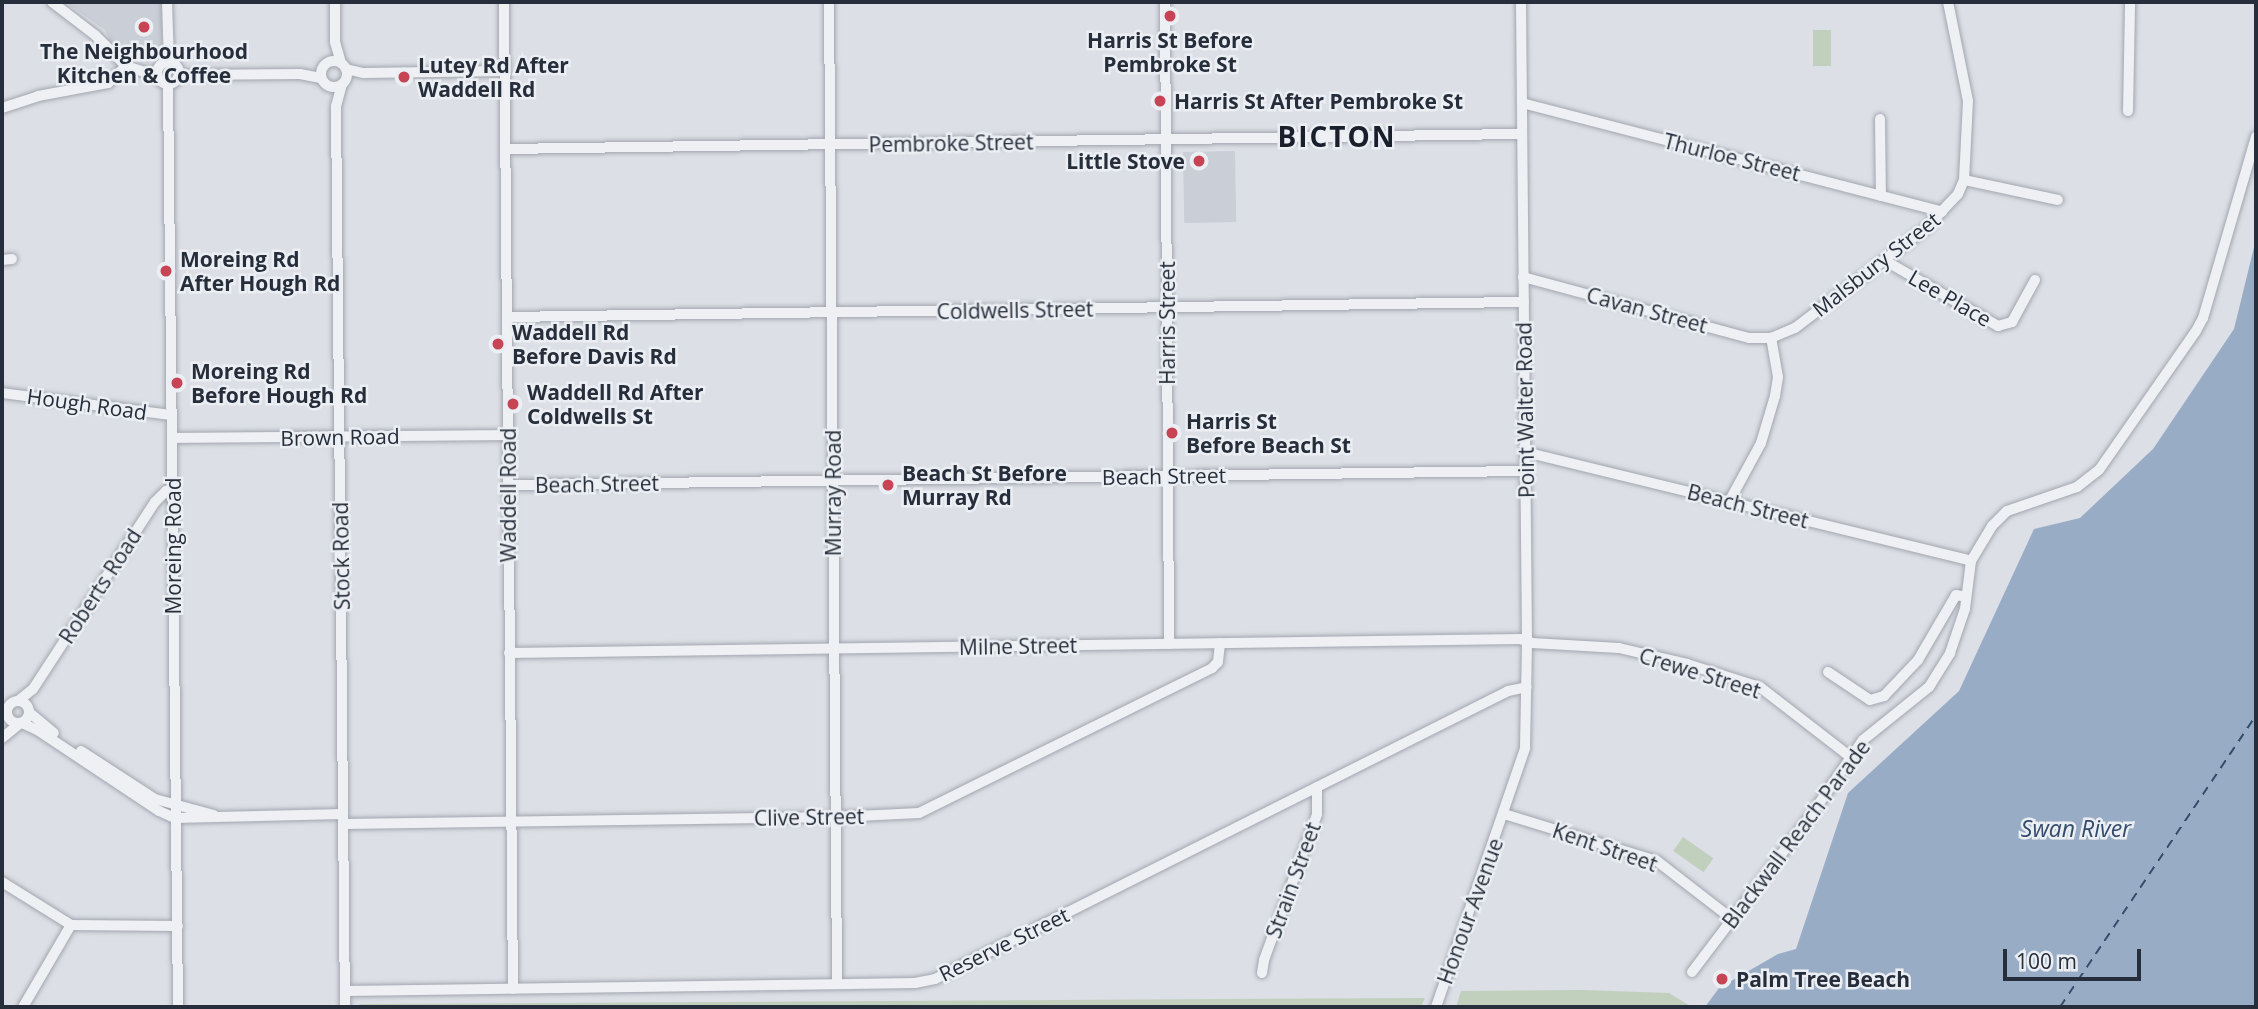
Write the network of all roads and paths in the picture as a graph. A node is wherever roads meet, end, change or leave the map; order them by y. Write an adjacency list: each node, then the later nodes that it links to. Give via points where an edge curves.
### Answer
1 (52, 2): 12 (street)
2 (167, 2): 11 (street)
3 (335, 2): 10 (street)
4 (504, 2): 13 (street, Waddell Road)
5 (829, 2): 27 (street, Murray Road)
6 (1165, 2): 26 (street, Harris Street)
7 (1521, 2): 19 (street, Point Walter Road)
8 (1948, 2): 29 (street, via 1968,101)
9 (2130, 2): 22 (street)
10 (335, 42): 15 (street); 16 (street)
11 (169, 62): 14 (street); 17 (street, via 177,66)
12 (127, 66): 14 (street); 21 (street, via 108,83 48,93)
13 (505, 71): 16 (street); 28 (street, Waddell Road)
14 (157, 72): 18 (street, via 161,82)
15 (325, 73): 16 (street); 16 (street, via 334,87); 17 (street); 20 (street, Stock Road)
16 (343, 74): 20 (street, Stock Road)
17 (179, 75): 18 (street)
18 (168, 84): 42 (street, Moreing Road)
19 (1522, 103): 24 (street, Point Walter Road); 30 (street, Thurloe Street)
20 (336, 106): 45 (street, Stock Road)
21 (2, 108)
22 (2128, 111)
23 (1880, 119): 30 (street)
24 (1522, 134): 26 (street, Pembroke Street); 34 (street, Point Walter Road)
25 (2256, 137): 53 (street, Blackwall Reach Parade, via 2196,331 2099,470 2077,487 2007,512 1992,526)
26 (1166, 140): 27 (street, Pembroke Street); 37 (street, Harris Street)
27 (830, 145): 28 (street, Pembroke Street); 38 (street, Murray Road)
28 (505, 149): 39 (street, Waddell Road)
29 (1964, 180): 31 (street); 32 (street, Malsbury Street)
30 (1881, 196): 32 (street, Thurloe Street)
31 (2058, 200)
32 (1942, 212): 33 (street, Malsbury Street)
33 (1884, 260): 35 (street, Lee Place, via 1998,326 2012,322); 40 (street, Malsbury Street, via 1795,328)
34 (1524, 277): 36 (street, Point Walter Road); 40 (street, Cavan Street, via 1749,338)
35 (2035, 280)
36 (1524, 302): 37 (street, Coldwells Street); 46 (street, Point Walter Road)
37 (1167, 308): 38 (street, Coldwells Street); 48 (street, Harris Street)
38 (831, 313): 39 (street, Coldwells Street); 49 (street, Murray Road)
39 (507, 317): 43 (street, Waddell Road)
40 (1771, 338): 52 (street, via 1778,377 1775,396 1761,443)
41 (2, 393): 42 (street, Hough Road)
42 (172, 415): 44 (street, Moreing Road)
43 (508, 435): 45 (street, Brown Road); 50 (street, Waddell Road)
44 (173, 438): 45 (street, Brown Road); 51 (street, Moreing Road)
45 (339, 438): 77 (street, Stock Road)
46 (1525, 452): 47 (street, Point Walter Road); 52 (street, Beach Street)
47 (1525, 471): 48 (street, Beach Street); 55 (street, Point Walter Road)
48 (1168, 476): 49 (street, Beach Street); 57 (street, Harris Street)
49 (833, 481): 50 (street, Beach Street); 58 (street, Murray Road)
50 (508, 485): 59 (street, Waddell Road)
51 (173, 490): 62 (street, Roberts Road, via 155,502); 72 (street, Moreing Road)
52 (1729, 502): 53 (street, Beach Street)
53 (1971, 561): 54 (street, Blackwall Reach Parade)
54 (1966, 597): 60 (street, via 1956,595 1918,660 1884,696 1870,700); 70 (street, Blackwall Reach Parade, via 1950,653 1929,687 1863,740)
55 (1527, 641): 56 (street, Milne Street); 61 (street, Point Walter Road); 70 (street, Crewe Street, via 1619,649 1760,687)
56 (1220, 643): 57 (street, Milne Street); 75 (street, Clive Street, via 1218,662 1212,668 935,808 898,816)
57 (1169, 644): 58 (street, Milne Street)
58 (834, 648): 59 (street, Milne Street); 75 (street, Murray Road)
59 (509, 653): 78 (street, Waddell Road)
60 (1828, 672)
61 (1527, 687): 71 (street, Reserve Street, via 1508,691); 73 (street, Point Walter Road, via 1525,748)
62 (33, 689): 64 (street, Roberts Road); 65 (street, Roberts Road)
63 (2, 697): 64 (street, Clive Street)
64 (16, 701): 65 (street, Clive Street); 66 (street, Roberts Road)
65 (29, 710): 67 (street); 72 (street, Clive Street, via 51,731 148,795)
66 (5, 713): 67 (street); 68 (street)
67 (20, 723): 69 (street); 76 (street)
68 (2, 729)
69 (2, 737)
70 (1852, 758): 80 (street, Blackwall Reach Parade)
71 (1317, 787): 84 (street, Strain Street, via 1317,814); 85 (street, Reserve Street, via 936,979)
72 (175, 804): 74 (street, Clive Street); 76 (street, Moreing Road)
73 (1504, 814): 80 (street, Kent Street, via 1657,861); 91 (street, Honour Avenue)
74 (217, 816): 76 (street, Clive Street); 77 (street, Clive Street)
75 (835, 817): 78 (street, Clive Street); 85 (street, Murray Road)
76 (175, 818): 82 (street, Moreing Road)
77 (343, 819): 78 (street, Clive Street); 87 (street, Stock Road)
78 (511, 821): 86 (street, Waddell Road)
79 (2, 882): 81 (street)
80 (1732, 919): 83 (street, Blackwall Reach Parade)
81 (71, 925): 82 (street); 88 (street)
82 (178, 926): 89 (street, Moreing Road)
83 (1692, 972)
84 (1262, 973)
85 (837, 984): 86 (street, Reserve Street)
86 (513, 989): 87 (street, Reserve Street)
87 (345, 991): 90 (street, Stock Road)
88 (23, 1007)
89 (178, 1007)
90 (345, 1007)
91 (1436, 1007)

